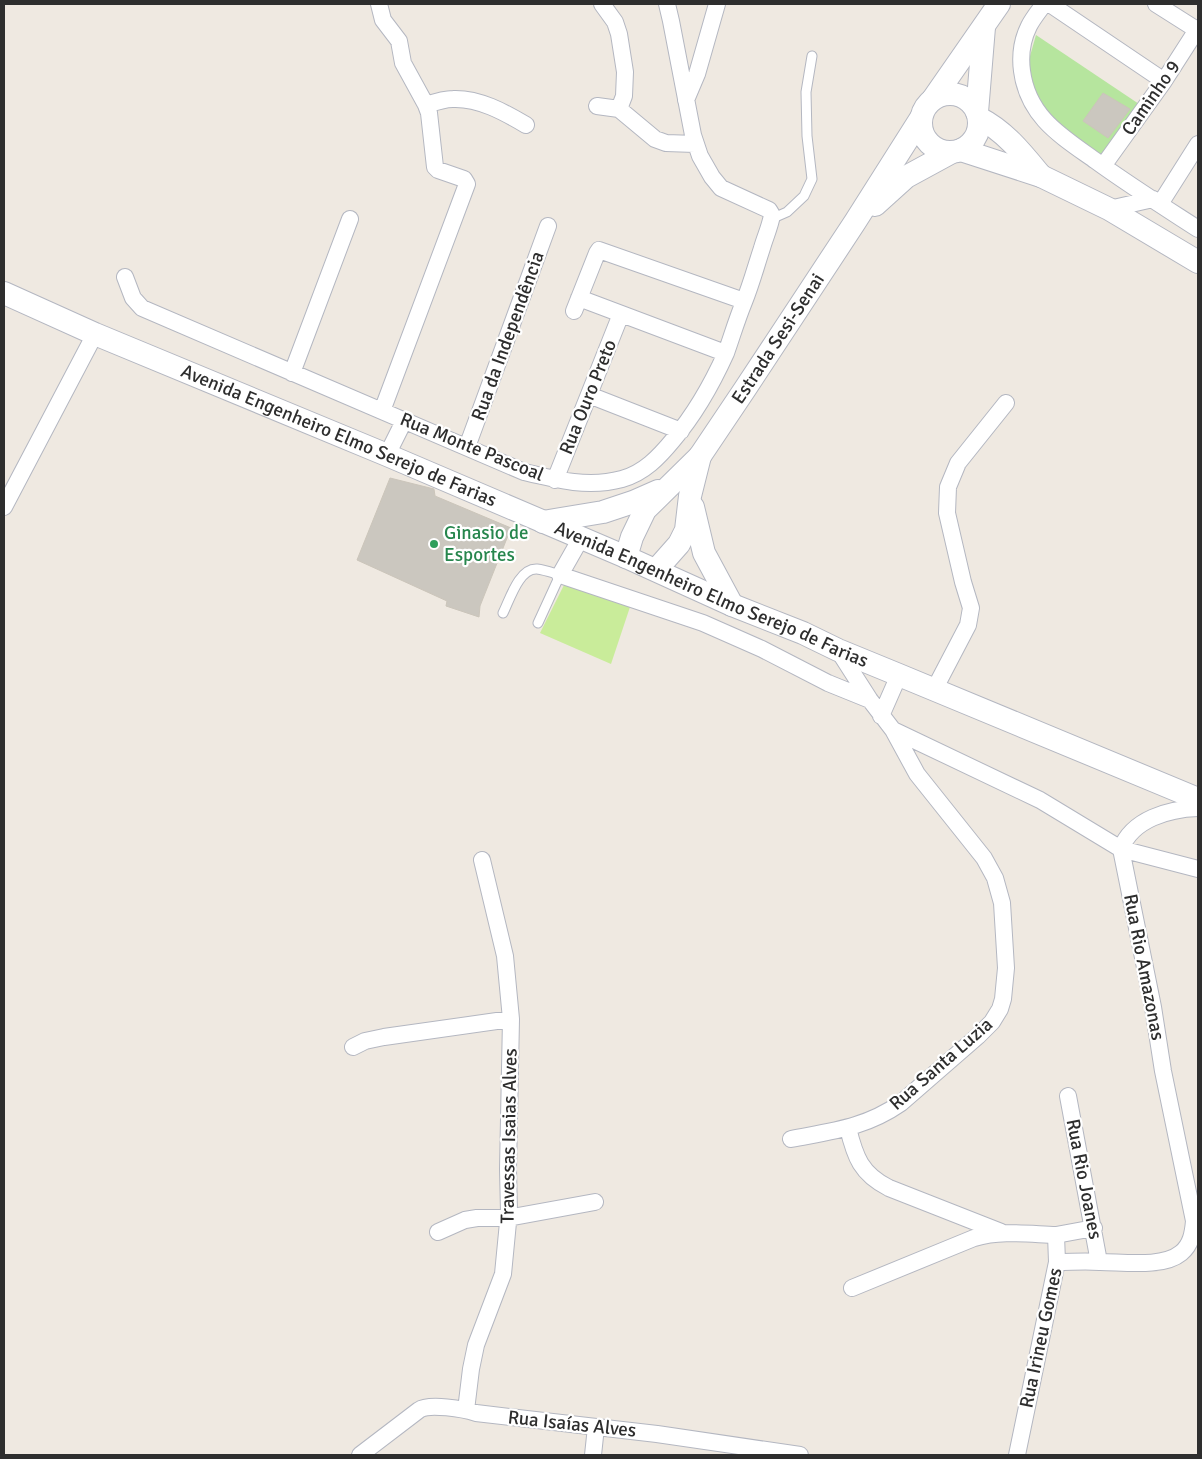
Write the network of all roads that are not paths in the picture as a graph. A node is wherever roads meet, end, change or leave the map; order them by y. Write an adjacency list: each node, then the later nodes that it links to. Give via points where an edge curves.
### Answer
1 (379, 4): 15 (street, via 383,20 398,41 402,63)
2 (602, 4): 17 (street, via 615,22 622,53 624,96)
3 (667, 4): 14 (street)
4 (717, 4): 14 (street)
5 (999, 4): 9 (main road)
6 (1044, 4): 24 (street, via 1029,26 1023,44 1023,81 1039,115 1056,132)
7 (1050, 4): 12 (street)
8 (1156, 4): 10 (street)
9 (984, 26): 13 (main road); 18 (main road)
10 (1198, 29): 12 (street, Caminho 9)
11 (812, 56): 29 (lane, via 806,92 812,179 804,196 793,207)
12 (1164, 81): 24 (street, Caminho 9)
13 (933, 99): 18 (main road, via 941,95 958,95 972,105); 19 (main road)
14 (686, 100): 21 (street)
15 (426, 104): 20 (street, via 451,98 470,100 504,112); 43 (street, via 435,167 464,179 466,184)
16 (597, 106): 17 (street)
17 (619, 109): 21 (street, via 655,139 666,143)
18 (978, 115): 23 (main road, via 979,126 973,140); 25 (main road, via 1017,147)
19 (921, 118): 23 (main road, via 923,135 928,142 943,152); 30 (main road, Estrada Sesi-Senai)
20 (526, 125)
21 (695, 144): 29 (street, via 716,183 769,210)
22 (1198, 144): 26 (street)
23 (957, 151): 25 (main road); 30 (main road, Estrada Sesi-Senai, via 906,177)
24 (1103, 166): 26 (street)
25 (1041, 176): 27 (main road)
26 (1156, 202): 27 (street); 32 (street)
27 (1109, 209): 33 (main road)
28 (350, 219): 40 (street)
29 (771, 219): 36 (street, Rua Monte Pascoal)
30 (855, 222): 48 (main road, Estrada Sesi-Senai)
31 (548, 226): 46 (street, Rua da Independência)
32 (1198, 229)
33 (1198, 262)
34 (125, 277): 40 (street, Rua Monte Pascoal, via 133,298 142,308)
35 (4, 293): 38 (main road, Avenida Engenheiro Elmo Serejo de Farias)
36 (744, 301): 37 (street, via 599,250 577,305); 39 (street, Rua Monte Pascoal)
37 (621, 314): 39 (street); 41 (street, Rua Ouro Preto)
38 (96, 334): 47 (main road, Avenida Engenheiro Elmo Serejo de Farias); 52 (street)
39 (726, 353): 45 (street, Rua Monte Pascoal, via 702,400)
40 (292, 373): 43 (street, Rua Monte Pascoal)
41 (589, 395): 45 (street); 49 (street, Rua Ouro Preto)
42 (1006, 403): 63 (street, via 958,463 948,487 947,513 971,608 968,625)
43 (382, 411): 44 (street, Rua Monte Pascoal)
44 (404, 421): 46 (street, Rua Monte Pascoal); 47 (street)
45 (681, 431): 49 (street, Rua Monte Pascoal, via 651,464 637,473 605,482)
46 (467, 447): 49 (street, Rua Monte Pascoal, via 524,472)
47 (388, 456): 53 (main road, Avenida Engenheiro Elmo Serejo de Farias)
48 (700, 456): 50 (main road, Estrada Sesi-Senai); 51 (main road, Estrada Sesi-Senai)
49 (555, 480)
50 (670, 485): 53 (main road, via 603,512); 55 (main road, Estrada Sesi-Senai, via 645,510)
51 (690, 496): 56 (main road, Estrada Sesi-Senai, via 686,530 679,544); 58 (main road, via 704,553)
52 (4, 507)
53 (543, 522): 54 (main road, Avenida Engenheiro Elmo Serejo de Farias)
54 (580, 538): 55 (main road, Avenida Engenheiro Elmo Serejo de Farias); 57 (street)
55 (626, 557): 56 (main road, Avenida Engenheiro Elmo Serejo de Farias)
56 (656, 570): 58 (main road, Avenida Engenheiro Elmo Serejo de Farias)
57 (560, 575): 59 (lane, via 528,570); 60 (lane); 64 (street, via 703,623)
58 (732, 606): 61 (main road, Avenida Engenheiro Elmo Serejo de Farias)
59 (503, 613)
60 (538, 623)
61 (838, 650): 62 (main road, Avenida Engenheiro Elmo Serejo de Farias); 64 (street)
62 (899, 675): 63 (main road, Avenida Engenheiro Elmo Serejo de Farias); 65 (street)
63 (934, 690): 67 (main road, Avenida Engenheiro Elmo Serejo de Farias)
64 (870, 700): 65 (street)
65 (881, 716): 66 (street, Rua Santa Luzia)
66 (893, 730): 69 (street, via 1040,800); 75 (street, Rua Santa Luzia, via 918,774 984,858 995,878 1002,903 1005,935 1003,999 992,1022 913,1094 890,1111)
67 (1198, 799)
68 (1198, 808): 69 (street, via 1173,811 1143,823 1129,834)
69 (1121, 849): 71 (street); 84 (street, Rua Rio Amazonas, via 1194,1227 1183,1252 1167,1260)
70 (482, 860): 72 (street, Travessas Isaias Alves, via 505,956)
71 (1198, 869)
72 (511, 1019): 73 (street, via 384,1037); 78 (street, Travessas Isaias Alves)
73 (353, 1047)
74 (1068, 1096): 79 (street, Rua Rio Joanes)
75 (848, 1128): 76 (street, Rua Santa Luzia); 81 (street, via 859,1162 878,1183)
76 (791, 1139)
77 (595, 1202): 78 (street)
78 (508, 1218): 80 (street, via 465,1220); 86 (street, Travessas Isaias Alves, via 503,1274 476,1345)
79 (1094, 1228): 82 (street); 84 (street, Rua Rio Joanes)
80 (438, 1232)
81 (1003, 1232): 82 (street); 85 (street, via 974,1238)
82 (1049, 1234): 83 (street, Rua Irineu Gomes)
83 (1057, 1262): 84 (street, Rua Rio Amazonas); 91 (street, Rua Irineu Gomes)
84 (1100, 1262)
85 (852, 1288)
86 (466, 1410): 87 (street, Rua Isaías Alves); 88 (street, Rua Isaías Alves, via 422,1408)
87 (596, 1427): 89 (street); 90 (street, Rua Isaías Alves)
88 (360, 1455)
89 (593, 1455)
90 (800, 1455)
91 (1017, 1455)

